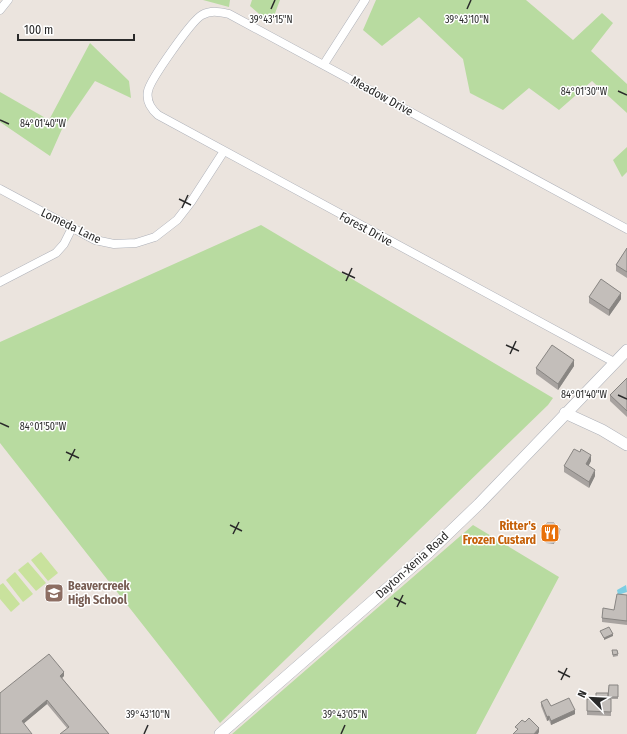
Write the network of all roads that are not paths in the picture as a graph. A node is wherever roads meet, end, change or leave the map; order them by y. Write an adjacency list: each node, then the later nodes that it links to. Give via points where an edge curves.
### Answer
1 (365, 0): 2 (street)
2 (324, 64): 3 (street, Meadow Drive, via 234,16 212,12 203,14 193,22); 7 (street, Meadow Drive)
3 (155, 76): 4 (street, Forest Drive, via 149,86 148,96 155,112)
4 (224, 151): 6 (street, Lomeda Lane, via 178,220 155,237 136,243 114,244 95,240); 10 (street, Forest Drive)
5 (0, 189): 6 (street, Lomeda Lane)
6 (72, 228): 8 (street, via 56,253)
7 (627, 229)
8 (0, 282)
9 (627, 350): 10 (main road, Dayton-Xenia Road)
10 (614, 362): 11 (main road, Dayton-Xenia Road)
11 (565, 413): 12 (main road); 13 (main road, Dayton-Xenia Road, via 479,504 429,552)
12 (627, 445)
13 (220, 734)

